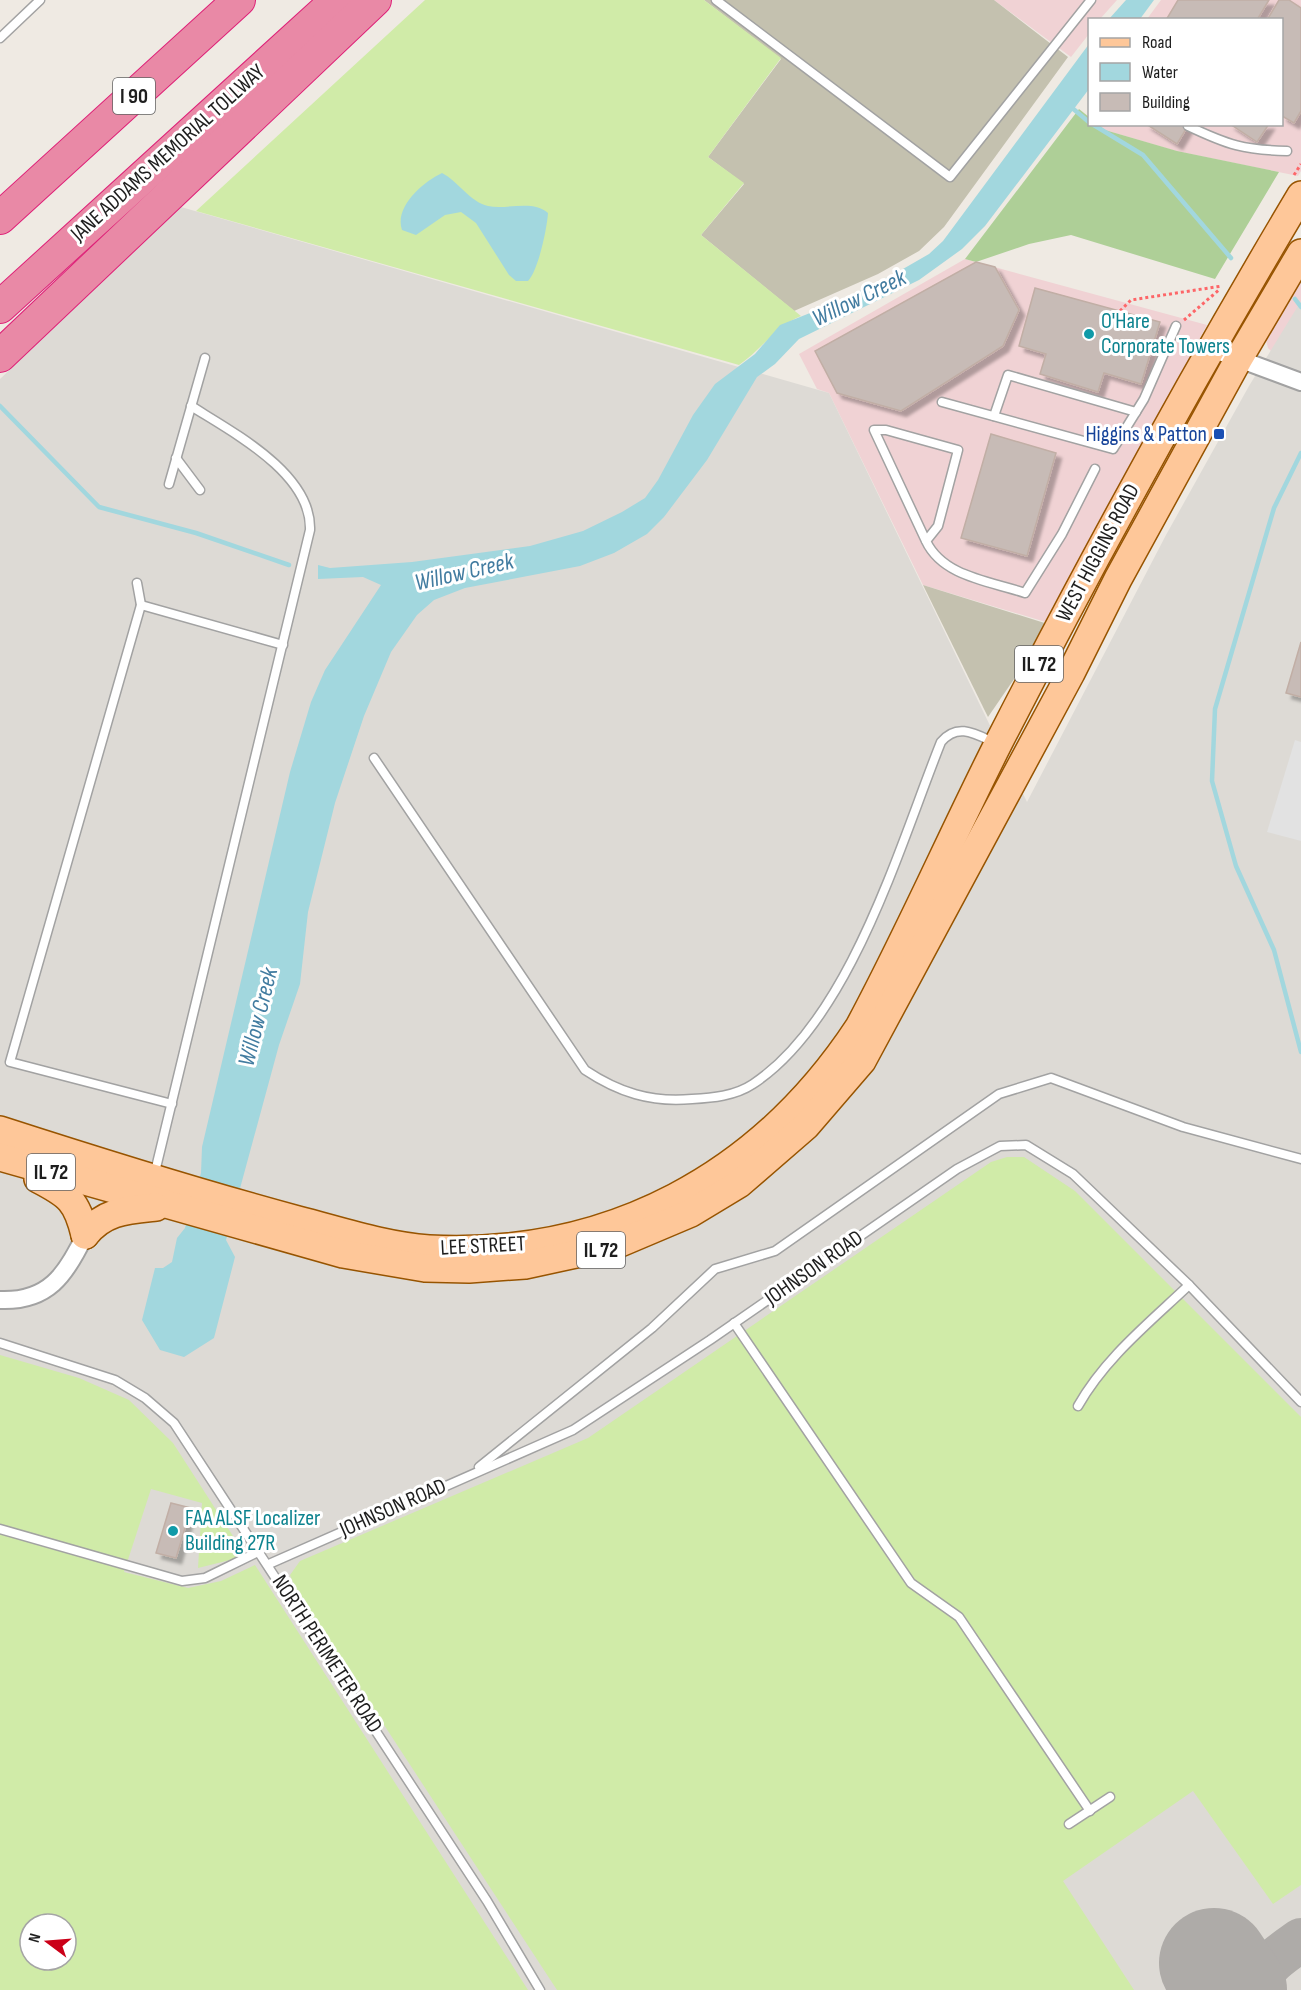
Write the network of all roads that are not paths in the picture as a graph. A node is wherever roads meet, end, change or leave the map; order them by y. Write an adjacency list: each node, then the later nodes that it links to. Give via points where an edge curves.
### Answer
1 (40, 0): 7 (lane)
2 (239, 0): 11 (highway, I 90)
3 (337, 0): 15 (highway, JANE ADDAMS MEMORIAL TOLLWAY)
4 (375, 0): 18 (highway)
5 (716, 0): 6 (lane, via 950,177)
6 (1091, 0)
7 (0, 38)
8 (1188, 126): 9 (lane, via 1247,150)
9 (1287, 151)
10 (1296, 187): 17 (main road, WEST HIGGINS ROAD / IL 72)
11 (30, 191): 12 (highway); 13 (highway, I 90)
12 (0, 205)
13 (0, 218)
14 (1301, 253): 20 (main road, WEST HIGGINS ROAD / IL 72)
15 (0, 307)
16 (1176, 326): 24 (lane)
17 (1212, 349): 20 (street); 34 (main road, WEST HIGGINS ROAD / IL 72, via 1145,464)
18 (0, 356)
19 (205, 358): 23 (lane)
20 (1238, 360): 21 (street); 37 (main road, WEST HIGGINS ROAD / IL 72)
21 (1301, 382)
22 (942, 402): 25 (lane)
23 (191, 406): 26 (lane); 33 (lane, via 293,480 311,515)
24 (1136, 412): 25 (lane, via 1113,449); 25 (lane, via 1008,375)
25 (994, 416)
26 (176, 458): 28 (lane); 29 (lane)
27 (1095, 469): 30 (lane, via 1062,534 1025,592 949,568 933,555)
28 (169, 484)
29 (201, 490)
30 (926, 541): 30 (lane, via 898,480 874,430 886,429 958,450 938,526)
31 (137, 583): 32 (lane)
32 (141, 605): 33 (lane); 38 (lane, via 10,1062)
33 (283, 645): 38 (lane)
34 (998, 745): 35 (lane, via 963,730 948,733 940,742 904,844 864,934 828,1002 800,1041 751,1086 721,1097 682,1100 644,1098 610,1087 585,1070); 36 (main road, WEST HIGGINS ROAD / IL 72)
35 (374, 758)
36 (880, 986): 44 (main road, LEE STREET / IL 72, via 833,1066 770,1134 682,1196 617,1224 522,1246 428,1248)
37 (886, 1020): 44 (main road, LEE STREET / IL 72, via 862,1061 831,1100 773,1157 739,1184 691,1213 613,1246 525,1265 424,1268 343,1254)
38 (172, 1104): 42 (lane)
39 (0, 1130): 42 (main road, LEE STREET / IL 72)
40 (0, 1158): 43 (main road, LEE STREET / IL 72); 45 (main road, via 70,1197 79,1210)
41 (1301, 1159): 52 (lane, via 1183,1126 1051,1078 999,1094 775,1251 715,1269 652,1328)
42 (153, 1180): 43 (main road, LEE STREET / IL 72)
43 (183, 1203): 44 (main road, LEE STREET / IL 72); 45 (main road, via 116,1211 99,1220)
44 (235, 1214)
45 (85, 1235): 47 (street, via 72,1263 47,1290 19,1301)
46 (1189, 1285): 48 (lane, JOHNSON ROAD, via 1073,1174 1026,1145 1000,1146 957,1169); 50 (lane, JOHNSON ROAD); 51 (lane, via 1110,1360 1093,1379)
47 (0, 1300)
48 (734, 1323): 52 (lane, JOHNSON ROAD, via 573,1430); 57 (lane, via 911,1583 959,1617)
49 (0, 1343): 54 (lane, NORTH PERIMETER ROAD, via 115,1380 145,1398 174,1423)
50 (1299, 1400)
51 (1078, 1406)
52 (469, 1475): 55 (lane, JOHNSON ROAD)
53 (0, 1529): 54 (lane, via 182,1581 205,1578)
54 (260, 1551): 55 (lane, NORTH PERIMETER ROAD)
55 (268, 1564): 59 (lane, NORTH PERIMETER ROAD, via 487,1900)
56 (1110, 1797): 57 (lane)
57 (1090, 1811): 58 (lane)
58 (1069, 1824)
59 (540, 1990)

